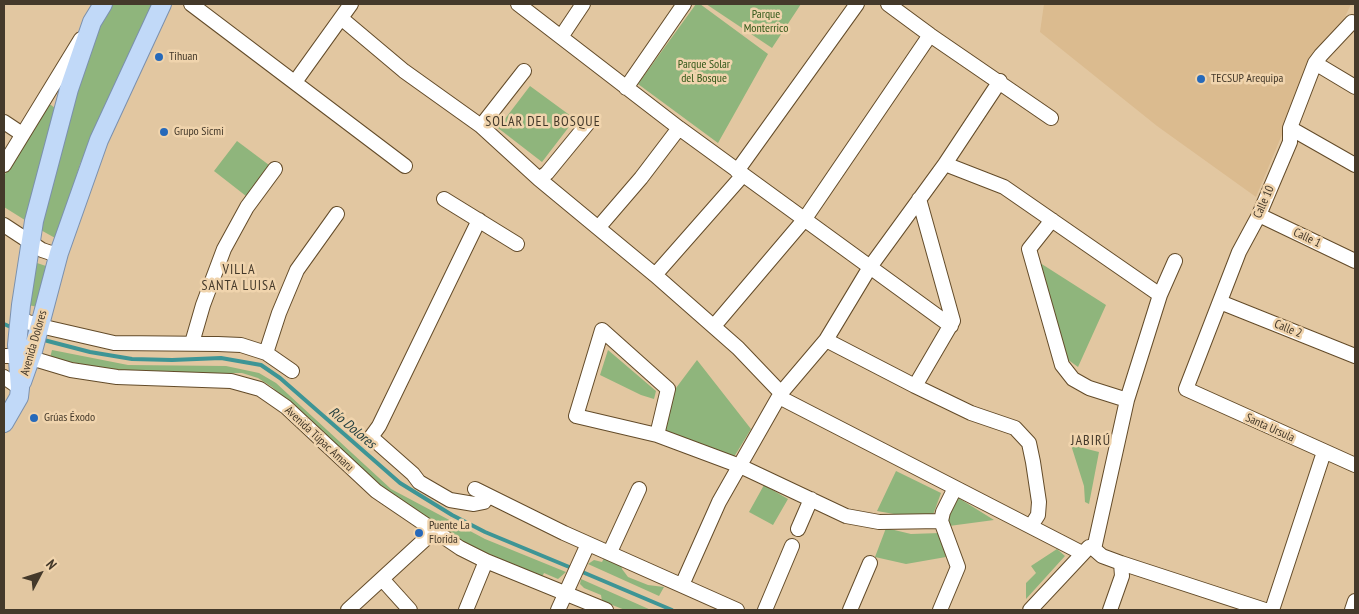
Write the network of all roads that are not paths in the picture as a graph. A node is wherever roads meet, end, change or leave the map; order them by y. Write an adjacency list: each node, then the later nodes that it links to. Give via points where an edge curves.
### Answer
1 (103, 4): 11 (main road, Avenida Dolores)
2 (162, 4): 46 (main road, Avenida Dolores, via 98,140)
3 (191, 4): 18 (street)
4 (351, 4): 10 (street)
5 (518, 4): 14 (street)
6 (583, 4): 14 (street)
7 (684, 4): 20 (street)
8 (857, 4): 33 (street)
9 (888, 4): 13 (street)
10 (340, 18): 18 (street); 24 (street, via 404,71)
11 (92, 22): 27 (street, Avenida Dolores); 44 (main road, Avenida Dolores, via 68,89)
12 (1352, 22): 15 (street, Calle 10)
13 (930, 35): 17 (street); 40 (street)
14 (561, 37): 20 (street)
15 (1315, 64): 19 (street); 26 (street, Calle 10)
16 (524, 71): 24 (street)
17 (1000, 81): 21 (street); 28 (street)
18 (295, 82): 31 (street)
19 (1355, 87)
20 (626, 88): 25 (street)
21 (1051, 118)
22 (4, 122): 27 (street)
23 (588, 123): 34 (street)
24 (481, 126): 34 (street)
25 (679, 128): 33 (street); 43 (street)
26 (1290, 128): 30 (street); 38 (street, Calle 10, via 1290,142)
27 (22, 134): 29 (street, Avenida Dolores)
28 (945, 164): 35 (street); 41 (street, via 1004,187)
29 (4, 165)
30 (1355, 165)
31 (405, 166)
32 (275, 168): 58 (street, via 247,207 224,249)
33 (740, 173): 40 (street); 50 (street)
34 (539, 179): 43 (street)
35 (919, 198): 49 (street); 55 (street, via 953,321)
36 (444, 199): 39 (street)
37 (337, 214): 60 (street, via 297,270)
38 (1259, 215): 48 (street, Calle 1); 52 (street, Calle 10, via 1239,252)
39 (480, 220): 45 (street); 82 (street, via 379,426 370,437 419,482 450,500 474,504 484,502 481,493)
40 (804, 220): 49 (street); 54 (street)
41 (1052, 220): 51 (street); 68 (street, via 1029,249 1062,365 1073,379 1088,388)
42 (4, 225): 44 (street)
43 (598, 228): 50 (street)
44 (30, 242): 46 (street, via 51,253); 53 (main road, Avenida Dolores)
45 (517, 244)
46 (59, 253): 56 (main road, Avenida Dolores)
47 (1176, 261): 51 (street)
48 (1355, 261)
49 (870, 268): 55 (street); 57 (street)
50 (655, 275): 54 (street)
51 (1160, 295): 68 (street)
52 (1220, 302): 61 (street, Calle 2); 66 (street, Calle 10)
53 (19, 321): 56 (street); 59 (main road, Avenida Dolores)
54 (714, 326): 67 (street)
55 (951, 326): 64 (street)
56 (39, 329): 58 (street, via 114,343); 59 (main road, Avenida Dolores)
57 (826, 340): 64 (street); 67 (street)
58 (192, 344): 60 (street, via 241,345)
59 (20, 353): 65 (main road, Avenida Dolores); 80 (street, Avenida Túpac Amaru, via 71,370 99,375 231,381 260,389 286,408 376,491)
60 (266, 353): 62 (street)
61 (1355, 356)
62 (292, 371)
63 (4, 377): 65 (street)
64 (915, 386): 78 (street, via 971,413 1015,428 1029,443 1039,502 1038,515)
65 (20, 388): 69 (main road, via 19,397)
66 (1186, 389): 71 (street, Santa Ursula)
67 (780, 395): 73 (street); 74 (street)
68 (1127, 400): 83 (street)
69 (4, 423)
70 (657, 435): 70 (street, via 576,416 602,330 668,389); 73 (street)
71 (1324, 452): 72 (street, Santa Ursula); 104 (street)
72 (1355, 465)
73 (740, 466): 76 (street); 89 (street, via 719,502)
74 (955, 488): 77 (street); 78 (street)
75 (639, 489): 84 (street)
76 (811, 499): 77 (street, via 846,516 880,522); 79 (street)
77 (941, 521): 100 (street, via 958,567)
78 (1031, 526): 83 (street)
79 (798, 529)
80 (434, 531): 85 (street, Avenida Túpac Amaru); 88 (street)
81 (792, 546): 98 (street)
82 (586, 548): 84 (street); 90 (street)
83 (1088, 551): 87 (street); 101 (street)
84 (610, 552): 89 (street)
85 (486, 561): 90 (street, Avenida Túpac Amaru); 94 (street)
86 (870, 563): 99 (street)
87 (1121, 564): 102 (street, via 1122,576); 103 (street)
88 (382, 579): 92 (street); 93 (street)
89 (682, 585): 97 (street)
90 (567, 590): 95 (street); 96 (street, Avenida Túpac Amaru)
91 (1355, 601): 105 (street)
92 (348, 610)
93 (410, 610)
94 (466, 610)
95 (558, 610)
96 (606, 610)
97 (738, 610)
98 (765, 610)
99 (850, 610)
100 (940, 610)
101 (1030, 610)
102 (1110, 610)
103 (1266, 610)
104 (1272, 610)
105 (1352, 610)

